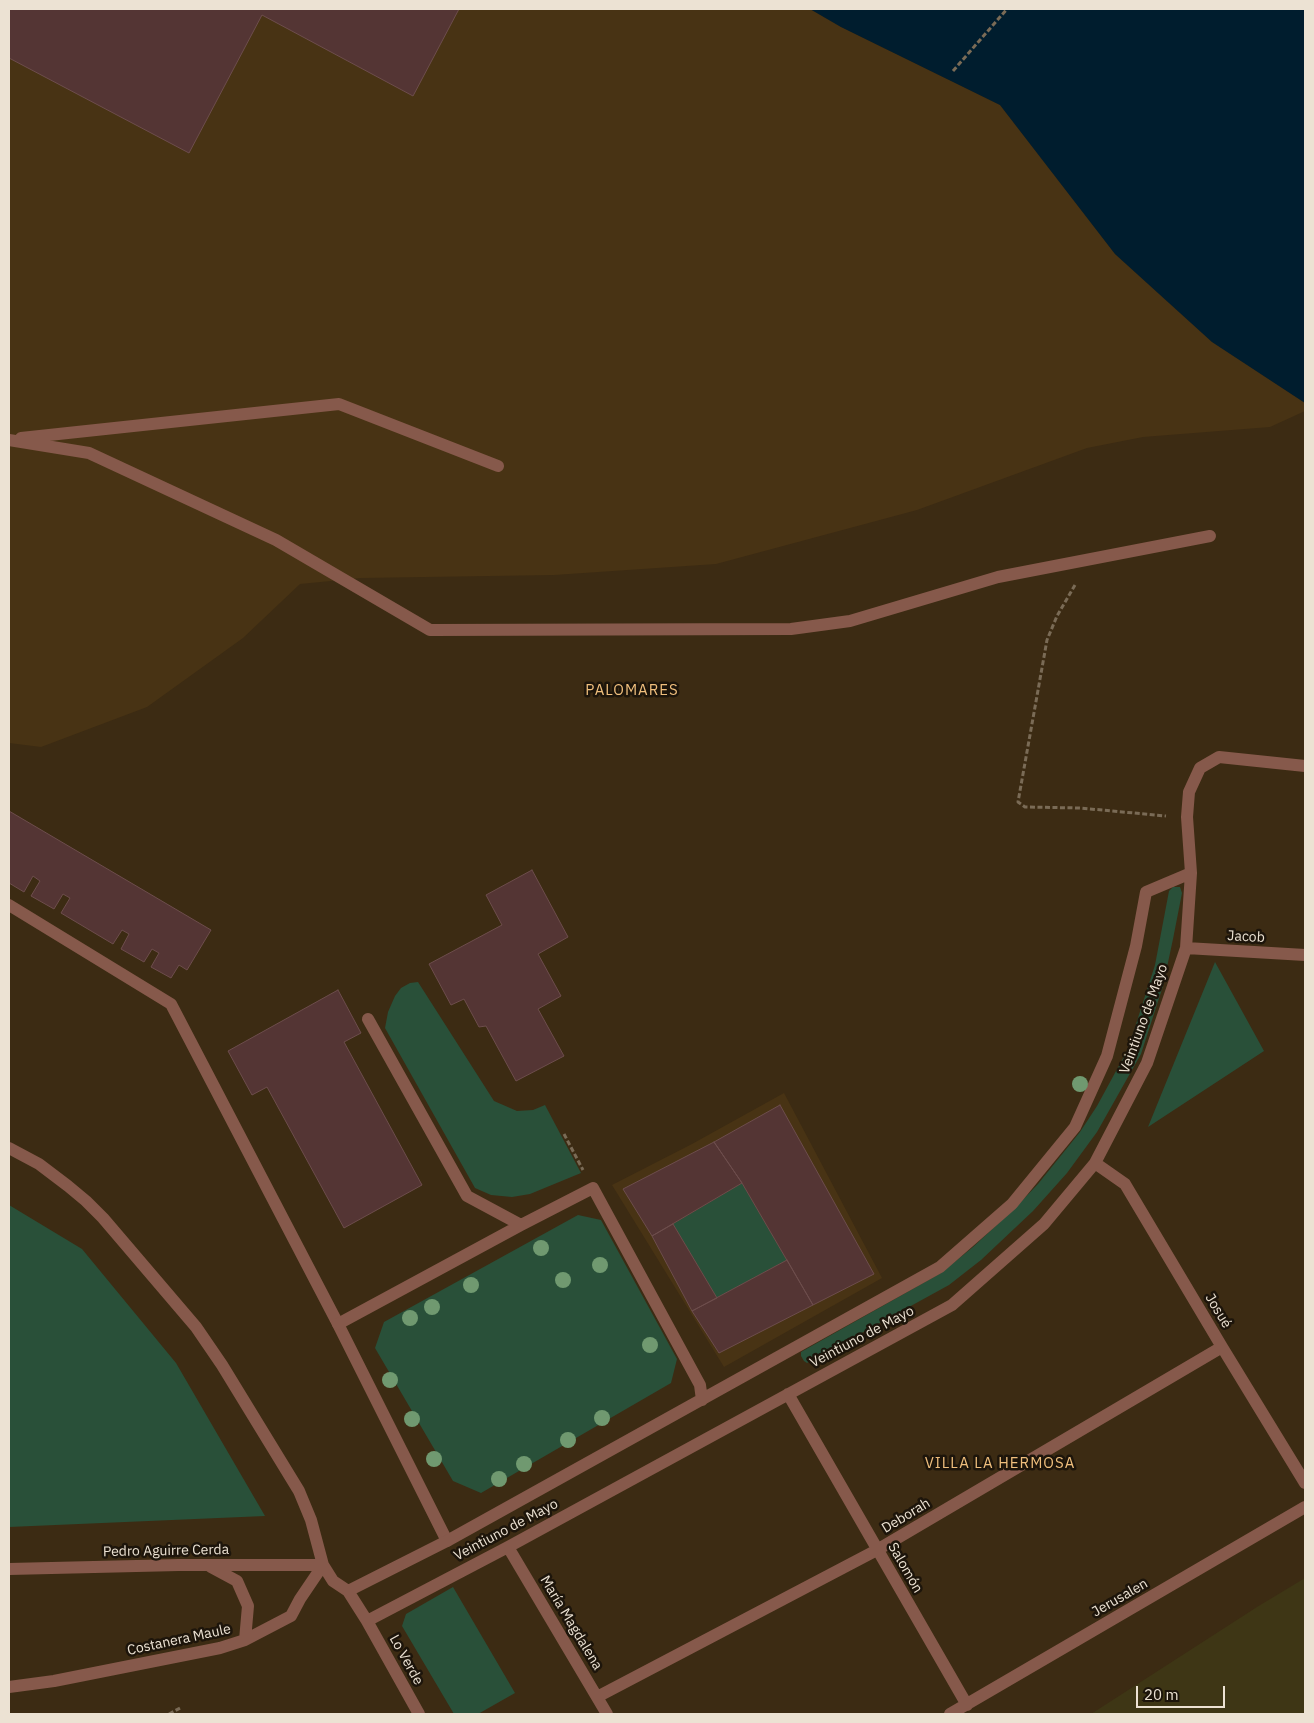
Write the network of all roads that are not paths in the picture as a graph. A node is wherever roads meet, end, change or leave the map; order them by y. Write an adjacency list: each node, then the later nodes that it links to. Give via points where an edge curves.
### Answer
1 (9, 440): 2 (street, via 339,404); 3 (street, via 89,453 276,540 430,630 791,629 850,621 998,577)
2 (498, 466)
3 (1210, 536)
4 (1305, 766): 5 (street, Veintiuno de Mayo, via 1219,757 1200,768 1188,792 1186,817)
5 (1191, 873): 7 (street, Veintiuno de Mayo); 16 (street, Veintiuno de Mayo, via 1146,892 1136,946 1107,1056 1075,1127 1012,1204 940,1267)
6 (9, 905): 13 (street, via 171,1004)
7 (1186, 948): 8 (street, Jacob); 11 (street, Veintiuno de Mayo, via 1147,1063)
8 (1305, 955)
9 (368, 1019): 12 (street, via 466,1196)
10 (9, 1148): 23 (street, via 39,1164 86,1201 196,1327 222,1364 298,1491 311,1520)
11 (1095, 1163): 14 (street, Josué, via 1125,1184); 15 (street, Veintiuno de Mayo, via 1044,1224 952,1306)
12 (521, 1225): 13 (street); 16 (street, via 592,1188 700,1385)
13 (338, 1324): 19 (street)
14 (1222, 1347): 17 (street, Josué); 21 (street, Deborah)
15 (788, 1394): 20 (street, Veintiuno de Mayo); 21 (street, Salomón)
16 (702, 1400): 19 (street, Veintiuno de Mayo)
17 (1305, 1483)
18 (1305, 1507): 30 (street, Jerusalen)
19 (446, 1541): 25 (street, Veintiuno de Mayo)
20 (508, 1547): 26 (street, Veintiuno de Mayo); 29 (street, María Magdalena)
21 (878, 1550): 29 (street, Deborah); 30 (street, Salomón)
22 (208, 1565): 23 (street, Pedro Aguirre Cerda); 24 (street, Pedro Aguirre Cerda); 27 (street, via 237,1581 248,1606)
23 (323, 1565): 25 (street, via 334,1581); 27 (street, Costanera Maule, via 291,1616)
24 (9, 1569)
25 (348, 1590): 26 (street)
26 (367, 1621): 31 (street, Lo Verde)
27 (245, 1640): 28 (street, Costanera Maule, via 220,1648)
28 (9, 1687)
29 (597, 1697): 32 (street, María Magdalena)
30 (967, 1705): 33 (street, Jerusalen)
31 (420, 1714)
32 (607, 1714)
33 (950, 1714)

